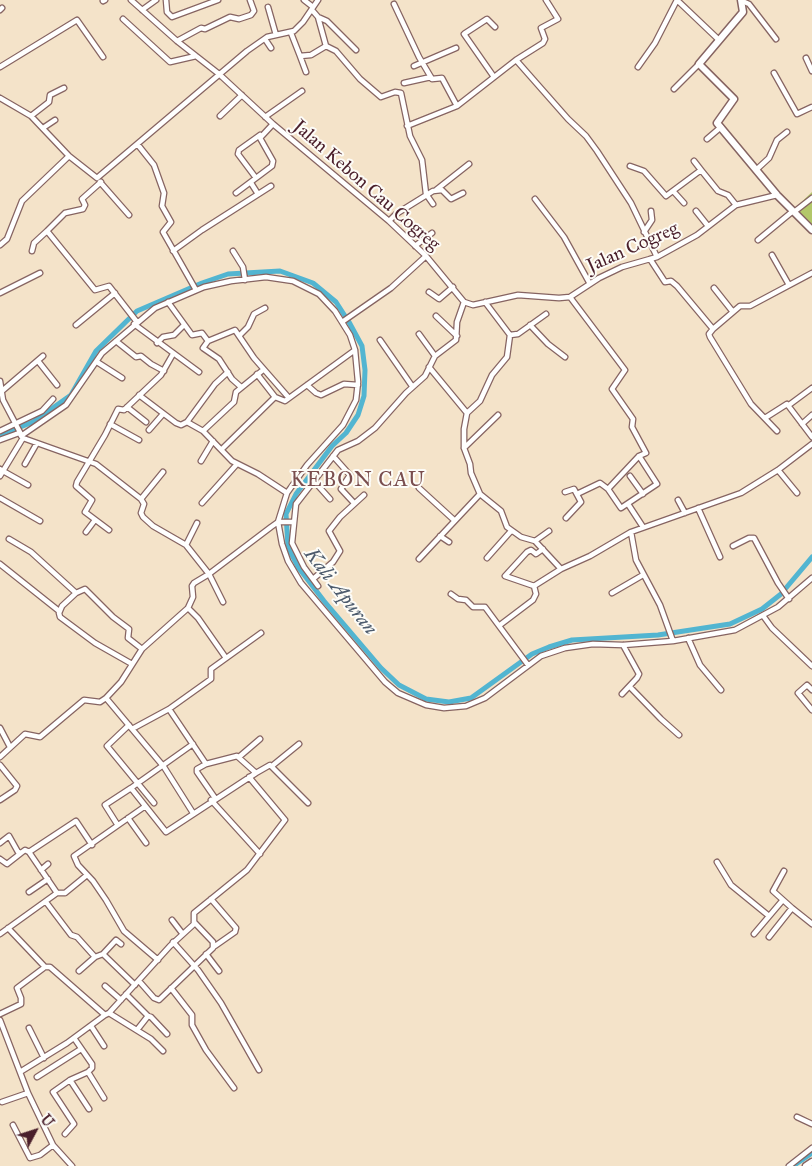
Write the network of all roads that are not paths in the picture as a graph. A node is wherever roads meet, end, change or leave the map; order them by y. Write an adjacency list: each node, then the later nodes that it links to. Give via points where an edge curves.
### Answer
1 (131, 0): 14 (street, Jalan Kebon Cau Cogreg)
2 (156, 0): 14 (street)
3 (166, 0): 4 (street, via 167,12 172,17)
4 (218, 0)
5 (250, 0): 23 (street, via 254,11 251,15 201,28)
6 (304, 0): 13 (street)
7 (318, 0): 13 (street)
8 (546, 0): 32 (street, via 558,19 541,28 543,43)
9 (677, 0): 22 (street); 37 (street, via 655,43)
10 (742, 1): 21 (street, via 749,4); 22 (street, via 744,12)
11 (394, 4): 33 (street)
12 (268, 7): 19 (street)
13 (313, 8): 15 (street); 18 (street)
14 (142, 10): 23 (street, Jalan Kebon Cau Cogreg)
15 (318, 16): 24 (street); 27 (street, via 327,20)
16 (123, 19): 28 (street, via 170,62)
17 (495, 27): 43 (street, via 487,19 464,34)
18 (291, 33): 19 (street); 29 (street)
19 (276, 35): 20 (street)
20 (265, 38): 25 (street); 41 (street)
21 (776, 39)
22 (719, 40): 34 (street)
23 (177, 41): 28 (street, Jalan Kebon Cau Cogreg)
24 (326, 46): 29 (street, via 312,55); 57 (street, via 336,51 349,68 380,96 401,93)
25 (271, 48)
26 (456, 48): 33 (street)
27 (356, 50)
28 (196, 56): 41 (street, Jalan Kebon Cau Cogreg)
29 (300, 56): 39 (street)
30 (103, 57): 36 (street, via 77,20)
31 (806, 58): 38 (street)
32 (516, 60): 43 (street); 94 (street, via 586,136 631,203)
33 (422, 63): 35 (street); 42 (street)
34 (699, 64): 46 (street); 58 (street, via 734,99 717,120)
35 (414, 66)
36 (0, 67)
37 (638, 67)
38 (812, 70)
39 (306, 72)
40 (774, 73): 51 (street, via 797,114)
41 (219, 74): 48 (street, Jalan Kebon Cau Cogreg); 63 (street)
42 (431, 77): 44 (street); 50 (street, via 435,80 442,78)
43 (494, 77): 50 (street)
44 (404, 83)
45 (64, 88): 52 (street, via 50,95 49,102)
46 (674, 89)
47 (302, 91): 54 (street)
48 (242, 95): 53 (street); 54 (street, Jalan Kebon Cau Cogreg)
49 (0, 98): 52 (street)
50 (458, 106): 57 (street)
51 (812, 107)
52 (31, 116): 59 (street)
53 (220, 116)
54 (265, 117): 56 (street, Jalan Kebon Cau Cogreg)
55 (55, 120): 59 (street)
56 (273, 124): 61 (street); 90 (street, Jalan Kebon Cau Cogreg)
57 (407, 126): 79 (street, via 422,160)
58 (721, 127): 62 (street); 69 (street)
59 (43, 128): 64 (street)
60 (787, 132): 69 (street, via 777,140 769,158)
61 (260, 135): 70 (street, via 273,164); 70 (street, via 238,154)
62 (707, 139)
63 (138, 145): 71 (street); 100 (street, via 154,165 164,193 162,206 171,222 162,230)
64 (69, 156): 71 (street); 97 (street, via 22,200 7,239)
65 (694, 161): 68 (street)
66 (469, 164): 74 (street)
67 (630, 166): 75 (street, via 644,172 666,196)
68 (701, 170): 75 (street); 85 (street, via 718,191 728,195)
69 (756, 170): 80 (street)
70 (256, 178): 72 (street)
71 (99, 180): 89 (street); 93 (street, via 82,199 83,209 66,213)
72 (251, 183): 76 (street); 78 (street)
73 (271, 186): 78 (street)
74 (436, 190): 77 (street, via 442,190 451,198); 79 (street)
75 (674, 192): 83 (street)
76 (236, 193)
77 (463, 193)
78 (258, 194): 100 (street)
79 (426, 194): 84 (street); 90 (street)
80 (777, 195): 85 (street, Jalan Cogreg); 88 (street)
81 (812, 198): 88 (street)
82 (535, 199): 109 (street, via 564,237)
83 (684, 203)
84 (433, 204)
85 (736, 205): 91 (street, Jalan Cogreg)
86 (650, 211): 94 (street, via 650,224)
87 (696, 211): 91 (street)
88 (794, 212): 92 (street); 96 (street)
89 (128, 215)
90 (389, 221): 98 (street, Jalan Kebon Cau Cogreg)
91 (708, 226): 104 (street, Jalan Cogreg, via 697,236)
92 (812, 230)
93 (47, 231): 99 (street, via 34,243); 116 (street, via 95,290 108,286)
94 (644, 232): 104 (street)
95 (432, 233): 98 (street)
96 (758, 240)
97 (0, 245)
98 (415, 246): 103 (street, Jalan Kebon Cau Cogreg)
99 (32, 251)
100 (172, 251): 113 (street)
101 (234, 251): 108 (street)
102 (772, 255): 110 (street)
103 (426, 256): 111 (street, Jalan Kebon Cau Cogreg); 126 (street, via 392,288)
104 (657, 257): 105 (street, Jalan Cogreg)
105 (650, 259): 109 (street, Jalan Cogreg, via 622,267); 130 (street, via 665,282 671,281 677,286)
106 (40, 273): 115 (street)
107 (812, 273): 110 (street)
108 (245, 278): 113 (street); 126 (street, via 275,278 302,284 323,297)
109 (590, 284): 117 (street, Jalan Cogreg)
110 (789, 285): 122 (street)
111 (453, 287): 114 (street, via 439,299); 119 (street, Jalan Kebon Cau Cogreg)
112 (714, 288): 122 (street)
113 (196, 289): 118 (street)
114 (428, 292)
115 (0, 293)
116 (115, 293): 125 (street); 127 (street)
117 (570, 297): 120 (street, via 518,295); 190 (street, via 625,370 612,390 633,418 632,427 646,453)
118 (168, 302): 125 (street); 129 (street)
119 (464, 302): 120 (street, via 473,305); 134 (street, via 457,322)
120 (484, 302): 132 (street)
121 (265, 308): 133 (street, via 254,314)
122 (733, 312): 130 (street)
123 (546, 314): 128 (street)
124 (436, 316): 134 (street)
125 (136, 322): 135 (street); 138 (street)
126 (342, 322): 139 (street)
127 (76, 325)
128 (530, 325): 132 (street, via 518,334); 143 (street)
129 (183, 326): 137 (street, via 190,334 202,333); 138 (street, via 174,335 163,337)
130 (713, 329): 171 (street, via 710,338 751,404)
131 (419, 334): 142 (street)
132 (510, 335): 167 (street, via 506,357 480,401)
133 (239, 336): 137 (street, via 234,329); 147 (street)
134 (457, 336): 142 (street)
135 (116, 340): 145 (street); 148 (street, via 136,357 141,356)
136 (380, 340): 157 (street)
137 (208, 341): 150 (street, via 203,348 218,358)
138 (157, 343): 140 (street)
139 (355, 350): 155 (street); 156 (street)
140 (173, 354): 148 (street); 149 (street)
141 (43, 356): 144 (street)
142 (435, 356): 146 (street)
143 (565, 357)
144 (38, 361): 154 (street); 160 (street)
145 (97, 362): 152 (street); 178 (street, via 66,406)
146 (429, 368): 157 (street, via 425,376); 167 (street)
147 (263, 370): 151 (street); 163 (street)
148 (164, 371): 161 (street)
149 (198, 372)
150 (228, 372): 158 (street); 173 (street)
151 (257, 374): 158 (street); 162 (street)
152 (122, 378)
153 (0, 381): 160 (street)
154 (57, 385)
155 (308, 385): 156 (street, via 322,395 344,384); 163 (street)
156 (358, 385): 204 (street, via 356,400 343,425)
157 (412, 386): 189 (street, via 368,434 341,448)
158 (241, 387): 179 (street, via 235,393 234,402)
159 (812, 388): 165 (street)
160 (2, 392): 178 (street)
161 (139, 395): 166 (street); 168 (street)
162 (276, 397): 163 (street, via 283,402); 188 (street)
163 (289, 398)
164 (53, 399): 178 (street)
165 (789, 405): 171 (street, via 785,404); 175 (street)
166 (126, 407): 172 (street); 174 (street, via 123,410 118,408)
167 (467, 413): 187 (street)
168 (163, 414): 173 (street, via 180,424); 176 (street)
169 (498, 415): 187 (street)
170 (812, 415): 175 (street)
171 (765, 418): 180 (street)
172 (146, 422)
173 (187, 422): 179 (street)
174 (110, 424): 183 (street); 191 (street)
175 (802, 424): 181 (street)
176 (149, 430)
177 (0, 431): 178 (street)
178 (19, 431): 182 (street); 185 (street); 196 (street)
179 (203, 431): 184 (street)
180 (777, 431)
181 (812, 437)
182 (0, 440)
183 (139, 440)
184 (213, 441): 188 (street); 192 (street)
185 (37, 443): 191 (street); 193 (street)
186 (812, 444): 195 (street)
187 (464, 448): 206 (street, via 470,473)
188 (222, 449): 194 (street)
189 (333, 456): 199 (street); 215 (street, via 350,474 340,489)
190 (639, 456): 202 (street); 208 (street, via 659,484)
191 (89, 460): 211 (street); 220 (street, via 76,485 91,499 85,512)
192 (201, 461)
193 (25, 464)
194 (237, 464): 204 (street); 214 (street)
195 (778, 470): 205 (street); 217 (street, via 741,493)
196 (1, 472): 200 (street)
197 (163, 472): 211 (street)
198 (630, 476): 208 (street)
199 (313, 480): 212 (street); 224 (street, via 296,504)
200 (28, 485)
201 (419, 488): 221 (street)
202 (608, 489): 207 (street, via 600,483); 216 (street, via 620,507)
203 (565, 492): 207 (street, via 574,489)
204 (287, 493): 223 (street)
205 (798, 493)
206 (480, 494): 221 (street); 229 (street, via 501,511)
207 (577, 494): 219 (street, via 581,503)
208 (643, 494): 216 (street)
209 (364, 495): 215 (street)
210 (0, 498): 222 (street)
211 (141, 499): 236 (street, via 143,517)
212 (330, 499)
213 (678, 500): 218 (street)
214 (202, 503)
215 (354, 503): 247 (street, via 329,531 340,549 339,553)
216 (628, 504): 226 (street)
217 (698, 508): 218 (street); 239 (street)
218 (685, 513): 226 (street)
219 (566, 518)
220 (95, 520): 227 (street); 230 (street)
221 (454, 520): 232 (street)
222 (40, 521)
223 (280, 522): 224 (street); 244 (street); 265 (street, via 284,552 301,583 398,693 426,705 444,708 466,706 485,698)
224 (291, 522): 247 (street, via 294,549)
225 (197, 523): 236 (street)
226 (643, 527): 231 (street)
227 (109, 530)
228 (549, 530): 234 (street)
229 (511, 531): 234 (street); 240 (street)
230 (86, 532)
231 (631, 532): 243 (street); 245 (street, via 634,553)
232 (440, 536): 235 (street); 241 (street)
233 (9, 539): 250 (street, via 31,552)
234 (535, 541): 238 (street)
235 (449, 542)
236 (186, 545): 244 (street)
237 (733, 546): 253 (street, via 754,538)
238 (543, 548): 243 (street); 249 (street, via 536,554 531,550 527,552 505,576)
239 (720, 557)
240 (487, 558)
241 (419, 559)
242 (0, 564): 256 (street)
243 (561, 569): 249 (street)
244 (209, 574): 254 (street); 255 (street, via 192,586 193,597)
245 (643, 575): 251 (street); 261 (street, via 660,605)
246 (812, 578): 253 (street)
247 (313, 579): 248 (street)
248 (318, 586)
249 (534, 586): 258 (street, via 536,594 533,600)
250 (76, 593): 256 (street); 263 (street, via 85,589 113,618 129,629 128,638)
251 (612, 593)
252 (451, 594): 258 (street, via 473,607 484,606)
253 (790, 599): 257 (street)
254 (223, 602)
255 (188, 608): 263 (street); 264 (street)
256 (59, 611): 266 (street, via 60,617 84,636)
257 (764, 617): 260 (street, via 725,634); 267 (street)
258 (500, 625): 265 (street)
259 (261, 633): 264 (street)
260 (688, 638): 261 (street); 271 (street, via 700,665)
261 (672, 639): 262 (street)
262 (623, 645): 265 (street, via 593,644 565,648); 270 (street, via 639,672)
263 (142, 649): 266 (street)
264 (226, 658): 275 (street, via 211,669 211,679)
265 (527, 663)
266 (132, 664): 274 (street)
267 (812, 666)
268 (812, 680): 269 (street)
269 (807, 685): 272 (street); 276 (street, via 798,693)
270 (630, 686): 273 (street); 279 (street)
271 (721, 690)
272 (812, 690)
273 (622, 694)
274 (106, 698): 277 (street); 283 (street, via 100,702 84,700 40,737 25,734)
275 (169, 709): 277 (street); 281 (street)
276 (812, 710)
277 (130, 727): 289 (street); 292 (street, via 107,746)
278 (0, 728): 283 (street)
279 (679, 735)
280 (260, 739): 285 (street)
281 (193, 744): 286 (street); 289 (street)
282 (299, 744): 288 (street)
283 (10, 748): 284 (street)
284 (0, 757)
285 (239, 757): 286 (street); 290 (street)
286 (206, 764): 294 (street, via 197,772)
287 (0, 765): 295 (street, via 17,786)
288 (272, 766): 290 (street, via 269,764); 296 (street)
289 (164, 767): 292 (street); 299 (street)
290 (256, 773): 291 (street)
291 (249, 777): 294 (street); 307 (street, via 285,819)
292 (139, 783): 293 (street); 297 (street)
293 (131, 788): 298 (street); 301 (street, via 105,805)
294 (213, 799): 299 (street); 307 (street)
295 (0, 800)
296 (308, 802)
297 (154, 803)
298 (144, 807): 299 (street, via 166,832); 300 (street)
299 (193, 814)
300 (128, 818): 301 (street); 303 (street)
301 (117, 824): 304 (street)
302 (0, 843): 306 (street, via 9,836)
303 (146, 843)
304 (92, 844): 305 (street, via 76,822); 313 (street, via 74,856)
305 (29, 852): 306 (street); 311 (street)
306 (20, 853): 308 (street, via 7,864)
307 (260, 854): 317 (street, via 247,870)
308 (0, 859)
309 (717, 862): 321 (street, via 731,885)
310 (48, 864): 311 (street)
311 (41, 870): 314 (street)
312 (784, 871): 318 (street, via 773,891)
313 (87, 875): 316 (street, via 65,893); 336 (street, via 124,931)
314 (48, 879): 315 (street); 316 (street)
315 (29, 892)
316 (57, 893): 319 (street)
317 (212, 899): 323 (street, via 194,913); 332 (street, via 236,928)
318 (782, 901): 320 (street); 321 (street)
319 (46, 902): 325 (street); 335 (street, via 71,935 77,937)
320 (792, 908): 324 (street); 329 (street)
321 (770, 916): 328 (street)
322 (172, 920): 326 (street)
323 (194, 922): 326 (street); 332 (street)
324 (812, 924)
325 (8, 928): 327 (street); 338 (street)
326 (182, 933): 330 (street)
327 (0, 934)
328 (754, 934)
329 (769, 937)
330 (173, 942): 336 (street); 337 (street)
331 (121, 944): 333 (street, via 116,940)
332 (214, 946): 334 (street)
333 (103, 954): 335 (street); 342 (street)
334 (206, 954): 337 (street); 340 (street)
335 (95, 957): 339 (street)
336 (158, 960): 341 (street)
337 (194, 965): 344 (street); 360 (street, via 221,1003)
338 (45, 967): 347 (street, via 17,988 21,1004); 348 (street, via 50,966)
339 (79, 971)
340 (218, 971)
341 (139, 981): 342 (street); 344 (street, via 156,1000)
342 (135, 985): 345 (street)
343 (105, 986): 346 (street)
344 (172, 988): 365 (street, via 192,1015 192,1025 206,1050)
345 (126, 994): 346 (street); 349 (street)
346 (121, 1000): 348 (street)
347 (0, 1014)
348 (107, 1014): 351 (street); 353 (street)
349 (148, 1016): 353 (street); 354 (street)
350 (0, 1020): 361 (street)
351 (91, 1026): 355 (street); 356 (street)
352 (29, 1028): 359 (street)
353 (137, 1030): 358 (street)
354 (167, 1034)
355 (74, 1038): 357 (street); 359 (street)
356 (104, 1046)
357 (81, 1049): 362 (street, via 92,1064); 363 (street)
358 (163, 1051)
359 (44, 1058): 361 (street)
360 (259, 1070)
361 (20, 1072): 366 (street)
362 (88, 1072): 364 (street); 367 (street)
363 (37, 1077)
364 (70, 1080): 369 (street); 373 (street, via 53,1092 74,1124)
365 (234, 1088)
366 (28, 1093): 368 (street); 374 (street)
367 (104, 1098)
368 (2, 1102)
369 (89, 1109)
370 (797, 1117): 371 (street)
371 (812, 1124)
372 (13, 1125): 374 (street, via 30,1158)
373 (65, 1134)
374 (53, 1145): 377 (street)
375 (812, 1148): 378 (street)
376 (812, 1162): 379 (street)
377 (72, 1166)
378 (789, 1166)
379 (806, 1166)

